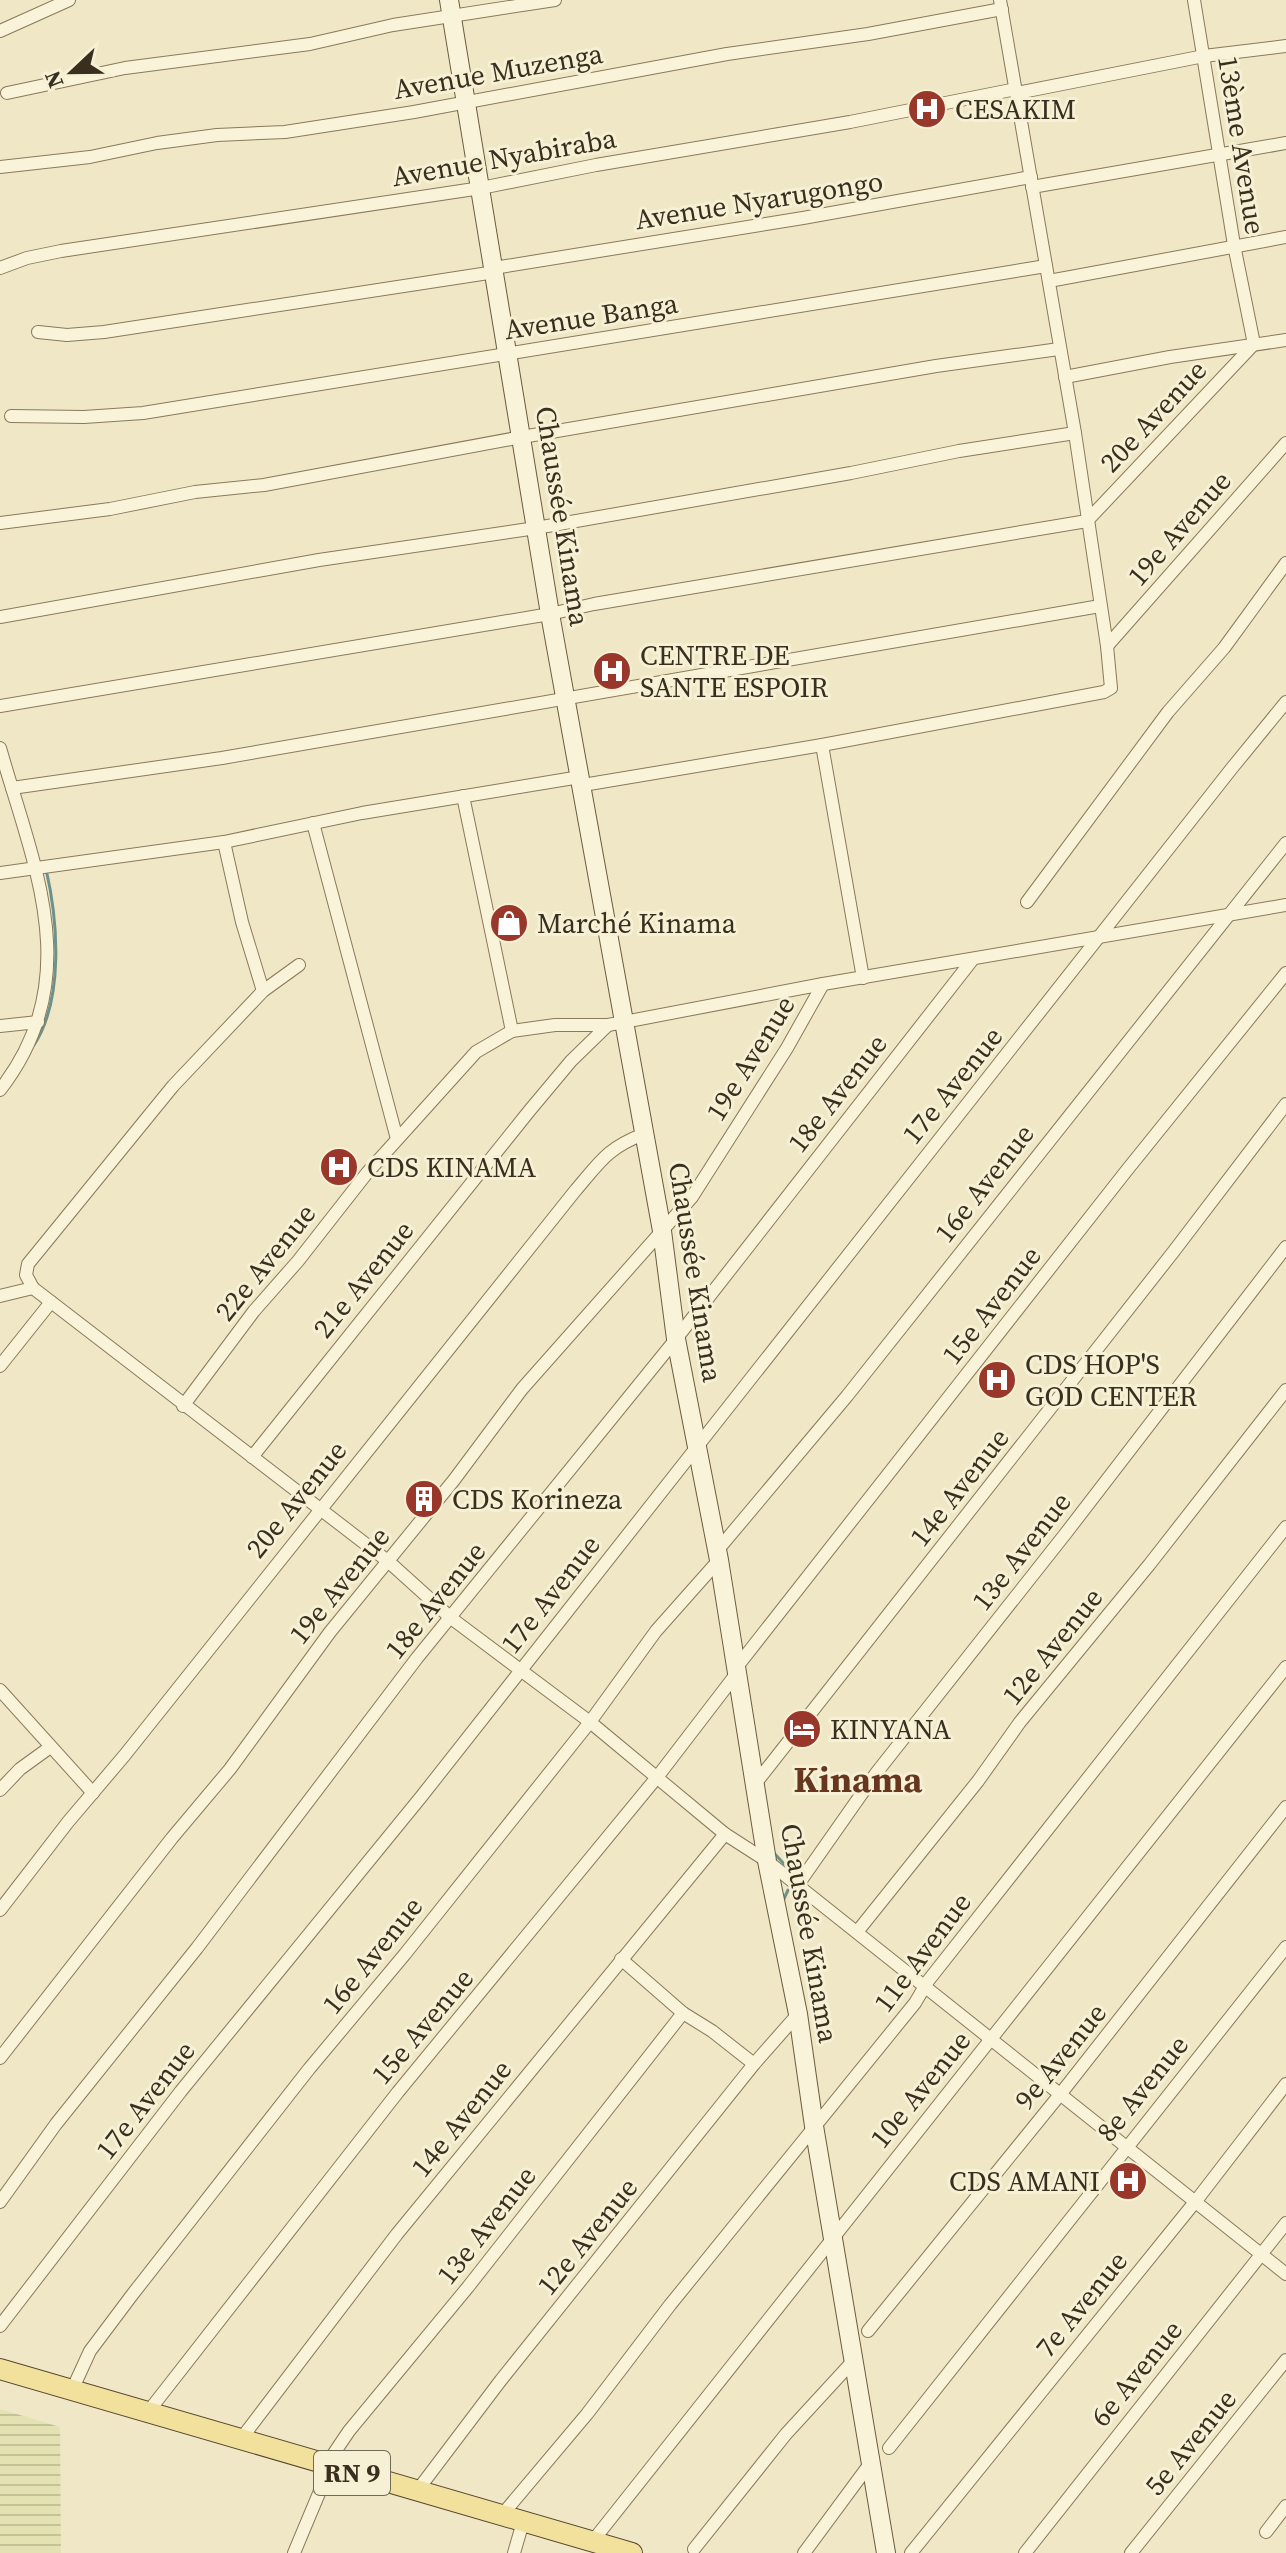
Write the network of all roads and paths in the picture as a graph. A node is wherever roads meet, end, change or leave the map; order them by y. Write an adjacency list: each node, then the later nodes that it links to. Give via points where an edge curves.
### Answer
1 (69, 0): 6 (street)
2 (555, 0): 5 (street)
3 (1194, 0): 8 (street, 13ème Avenue)
4 (1001, 4): 9 (street); 11 (street, Avenue Muzenga, via 868,34)
5 (450, 9): 10 (street, via 310,44 125,68); 11 (street, Chaussée Kinama)
6 (0, 31)
7 (1286, 46): 8 (street, Avenue Nyabiraba)
8 (1204, 56): 9 (street, Avenue Nyabiraba); 13 (street, 13ème Avenue)
9 (1017, 91): 15 (street); 16 (street, Avenue Nyabiraba)
10 (7, 93)
11 (467, 101): 14 (street, Avenue Muzenga, via 285,132 217,135); 16 (street, Chaussée Kinama)
12 (1286, 143): 13 (street, Avenue Nyarugongo)
13 (1219, 155): 15 (street, Avenue Nyarugongo); 18 (street, 13ème Avenue)
14 (0, 167)
15 (1031, 182): 19 (street); 21 (street, Avenue Nyarugongo)
16 (481, 188): 20 (street, Avenue Nyabiraba, via 61,251); 21 (street, Chaussée Kinama)
17 (1286, 237): 18 (street)
18 (1234, 245): 22 (street); 25 (street, 13ème Avenue)
19 (1046, 266): 22 (street); 27 (street, Avenue Banga)
20 (0, 268)
21 (494, 270): 23 (street, Avenue Nyarugongo, via 104,332); 27 (street, Chaussée Kinama)
22 (1049, 281): 26 (street)
23 (38, 332)
24 (1286, 340): 25 (street)
25 (1254, 344): 28 (street); 33 (street, 20e Avenue)
26 (1059, 349): 28 (street); 31 (street)
27 (509, 352): 29 (street, Avenue Banga, via 143,413); 31 (street, Chaussée Kinama)
28 (1065, 377): 30 (street)
29 (11, 416)
30 (1075, 433): 33 (street); 35 (street)
31 (522, 437): 34 (street, via 264,485); 35 (street, Chaussée Kinama)
32 (1286, 443): 40 (street, 19e Avenue)
33 (1087, 521): 37 (street); 38 (street)
34 (0, 523)
35 (536, 528): 38 (street, Chaussée Kinama); 39 (street)
36 (1286, 563): 54 (street)
37 (1100, 606): 40 (street); 41 (street)
38 (550, 614): 41 (street, Chaussée Kinama); 43 (street)
39 (0, 617)
40 (1107, 646): 44 (street, via 1111,688 1104,692)
41 (566, 697): 46 (street, Chaussée Kinama); 47 (street, via 222,758)
42 (1286, 702): 57 (street, 17e Avenue)
43 (0, 706)
44 (822, 745): 46 (street); 61 (street)
45 (0, 748): 47 (street)
46 (582, 781): 48 (street); 65 (street, Chaussée Kinama)
47 (12, 788): 52 (street)
48 (463, 796): 49 (street); 67 (street)
49 (313, 823): 50 (street); 71 (street)
50 (224, 842): 52 (street); 63 (street)
51 (1286, 843): 56 (street, 16e Avenue)
52 (35, 870): 53 (street); 64 (street, via 49,958)
53 (0, 873)
54 (1027, 902)
55 (1286, 905): 56 (street, 22e Avenue)
56 (1228, 914): 57 (street, 22e Avenue); 85 (street, 16e Avenue)
57 (1102, 936): 58 (street, 22e Avenue); 81 (street, 17e Avenue)
58 (973, 959): 61 (street, 22e Avenue); 77 (street, 18e Avenue)
59 (299, 965): 63 (street)
60 (1286, 973): 90 (street, 15e Avenue)
61 (863, 978): 62 (street, 22e Avenue)
62 (823, 984): 65 (street, 22e Avenue); 72 (street, 19e Avenue, via 692,1197)
63 (263, 991): 74 (street, via 147,1116 28,1264 26,1275)
64 (38, 1022): 66 (street); 68 (street)
65 (616, 1022): 67 (street, 22e Avenue); 70 (street, Chaussée Kinama); 82 (street, 21e Avenue, via 571,1061)
66 (0, 1026)
67 (512, 1031): 71 (street, 22e Avenue, via 476,1052)
68 (0, 1090)
69 (1286, 1104): 95 (street, 14e Avenue)
70 (644, 1134): 72 (street, Chaussée Kinama); 83 (street, 20e Avenue, via 608,1153 575,1191)
71 (397, 1139): 80 (street, 22e Avenue, via 254,1311)
72 (662, 1231): 77 (street, Chaussée Kinama); 86 (street, 19e Avenue, via 522,1389)
73 (1286, 1247): 101 (street, 13e Avenue, via 877,1772)
74 (33, 1288): 75 (street); 76 (street)
75 (0, 1296)
76 (51, 1302): 78 (street); 80 (street)
77 (676, 1339): 81 (street, Chaussée Kinama); 87 (street, 18e Avenue)
78 (0, 1366)
79 (1286, 1390): 103 (street, 12e Avenue)
80 (183, 1406): 82 (street)
81 (697, 1448): 85 (street, Chaussée Kinama); 89 (street, 17e Avenue)
82 (252, 1457): 83 (street)
83 (319, 1510): 86 (street); 97 (street, 20e Avenue)
84 (1286, 1527): 106 (street, 11e Avenue)
85 (718, 1556): 90 (street, Chaussée Kinama); 92 (street, 16e Avenue)
86 (389, 1562): 87 (street); 110 (street, 19e Avenue)
87 (451, 1618): 89 (street); 117 (street, 18e Avenue)
88 (1286, 1667): 109 (street, 10e Avenue)
89 (521, 1669): 92 (street); 122 (street, 17e Avenue, via 181,2091)
90 (737, 1671): 94 (street, 15e Avenue); 95 (street, Chaussée Kinama)
91 (0, 1690): 93 (street)
92 (590, 1722): 94 (street); 127 (street, 16e Avenue, via 132,2295 90,2351)
93 (49, 1748): 96 (street); 97 (street)
94 (658, 1776): 99 (street); 128 (street, 15e Avenue, via 398,2092)
95 (755, 1784): 100 (street, Chaussée Kinama)
96 (0, 1790)
97 (93, 1793): 102 (street, 20e Avenue)
98 (1286, 1807): 113 (street, 9e Avenue)
99 (725, 1834): 100 (street); 105 (street, 14e Avenue)
100 (767, 1861): 101 (street); 108 (street, Chaussée Kinama)
101 (799, 1883): 103 (street)
102 (0, 1910)
103 (858, 1930): 106 (street)
104 (1286, 1947): 115 (street, 8e Avenue)
105 (621, 1959): 107 (street); 129 (street, 14e Avenue, via 397,2234)
106 (926, 1984): 109 (street); 114 (street, 11e Avenue)
107 (683, 2013): 111 (street); 132 (street, 13e Avenue, via 349,2431)
108 (798, 2014): 111 (street, 12e Avenue); 114 (street, Chaussée Kinama)
109 (992, 2037): 113 (street); 119 (street, 10e Avenue)
110 (0, 2058)
111 (754, 2064): 133 (street, 12e Avenue)
112 (1286, 2084): 116 (street, 7e Avenue)
113 (1062, 2092): 115 (street); 123 (street, 9e Avenue)
114 (814, 2126): 119 (street, Chaussée Kinama); 135 (street, 11e Avenue)
115 (1128, 2144): 116 (street); 130 (street, 8e Avenue)
116 (1197, 2200): 120 (street); 145 (street, 7e Avenue)
117 (0, 2202)
118 (1286, 2223): 120 (street, 6e Avenue)
119 (834, 2234): 124 (street, Chaussée Kinama); 138 (street, 10e Avenue)
120 (1263, 2252): 121 (street); 146 (street, 6e Avenue)
121 (1286, 2274)
122 (0, 2326)
123 (868, 2331)
124 (854, 2360): 131 (street, Chaussée Kinama); 139 (street, via 786,2434)
125 (1286, 2360): 147 (street, 5e Avenue)
126 (0, 2369): 127 (main road, RN 9)
127 (73, 2388): 128 (main road, RN 9)
128 (148, 2412): 129 (main road, RN 9)
129 (241, 2439): 132 (main road, RN 9)
130 (889, 2448)
131 (872, 2461): 143 (street); 144 (street, Chaussée Kinama)
132 (328, 2466): 133 (main road, RN 9); 140 (street, 13e Avenue)
133 (417, 2491): 135 (main road, RN 9)
134 (1286, 2506): 137 (street)
135 (502, 2515): 136 (main road, RN 9)
136 (523, 2522): 138 (main road, RN 9); 141 (street)
137 (1266, 2532)
138 (600, 2547): 142 (main road, RN 9)
139 (694, 2549)
140 (294, 2553)
141 (514, 2553)
142 (632, 2553)
143 (804, 2553)
144 (886, 2553)
145 (911, 2553)
146 (1025, 2553)
147 (1131, 2553)

